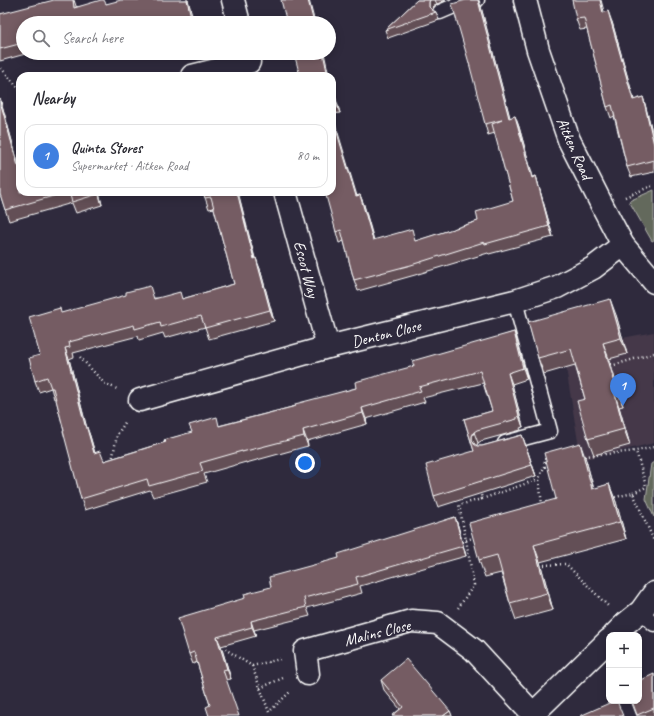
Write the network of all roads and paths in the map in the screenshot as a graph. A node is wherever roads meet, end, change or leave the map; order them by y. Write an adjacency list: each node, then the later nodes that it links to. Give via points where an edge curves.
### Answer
1 (233, 0): 5 (street)
2 (477, 0): 4 (lane)
3 (525, 0): 12 (street, Aitken Road, via 538,50 569,140)
4 (440, 12)
5 (237, 16)
6 (250, 64): 8 (street)
7 (1, 68): 9 (path)
8 (211, 72)
9 (16, 85)
10 (654, 185): 12 (path)
11 (286, 196): 16 (street, Escot Way)
12 (602, 207): 13 (street, Aitken Road)
13 (623, 246): 14 (street, Aitken Road); 15 (street, Denton Close, via 593,268 563,284)
14 (654, 282)
15 (515, 301): 16 (street, Denton Close); 21 (lane, via 550,431)
16 (328, 347): 20 (street, Denton Close)
17 (654, 353): 19 (path)
18 (80, 357): 20 (path, via 104,383)
19 (611, 366)
20 (140, 400): 25 (path, via 117,435)
21 (491, 447)
22 (654, 447): 23 (path)
23 (636, 451): 24 (path); 29 (path, via 646,486)
24 (580, 458)
25 (112, 464)
26 (552, 465): 27 (path, via 544,467)
27 (539, 479): 30 (path); 32 (path)
28 (478, 485): 30 (path)
29 (633, 493): 31 (path); 35 (path)
30 (482, 499): 34 (path, via 459,505)
31 (608, 499)
32 (543, 509)
33 (480, 536): 34 (path)
34 (466, 540): 38 (path, via 474,584 450,619)
35 (654, 541)
36 (544, 565): 39 (path, via 566,564)
37 (654, 593): 39 (street)
38 (438, 623): 42 (street, Malins Close, via 411,621); 45 (street, via 474,650)
39 (633, 623)
40 (606, 643): 45 (street)
41 (225, 649): 43 (path)
42 (305, 651): 43 (path); 44 (street)
43 (252, 666): 44 (path, via 269,712)
44 (308, 674)
45 (532, 715)

